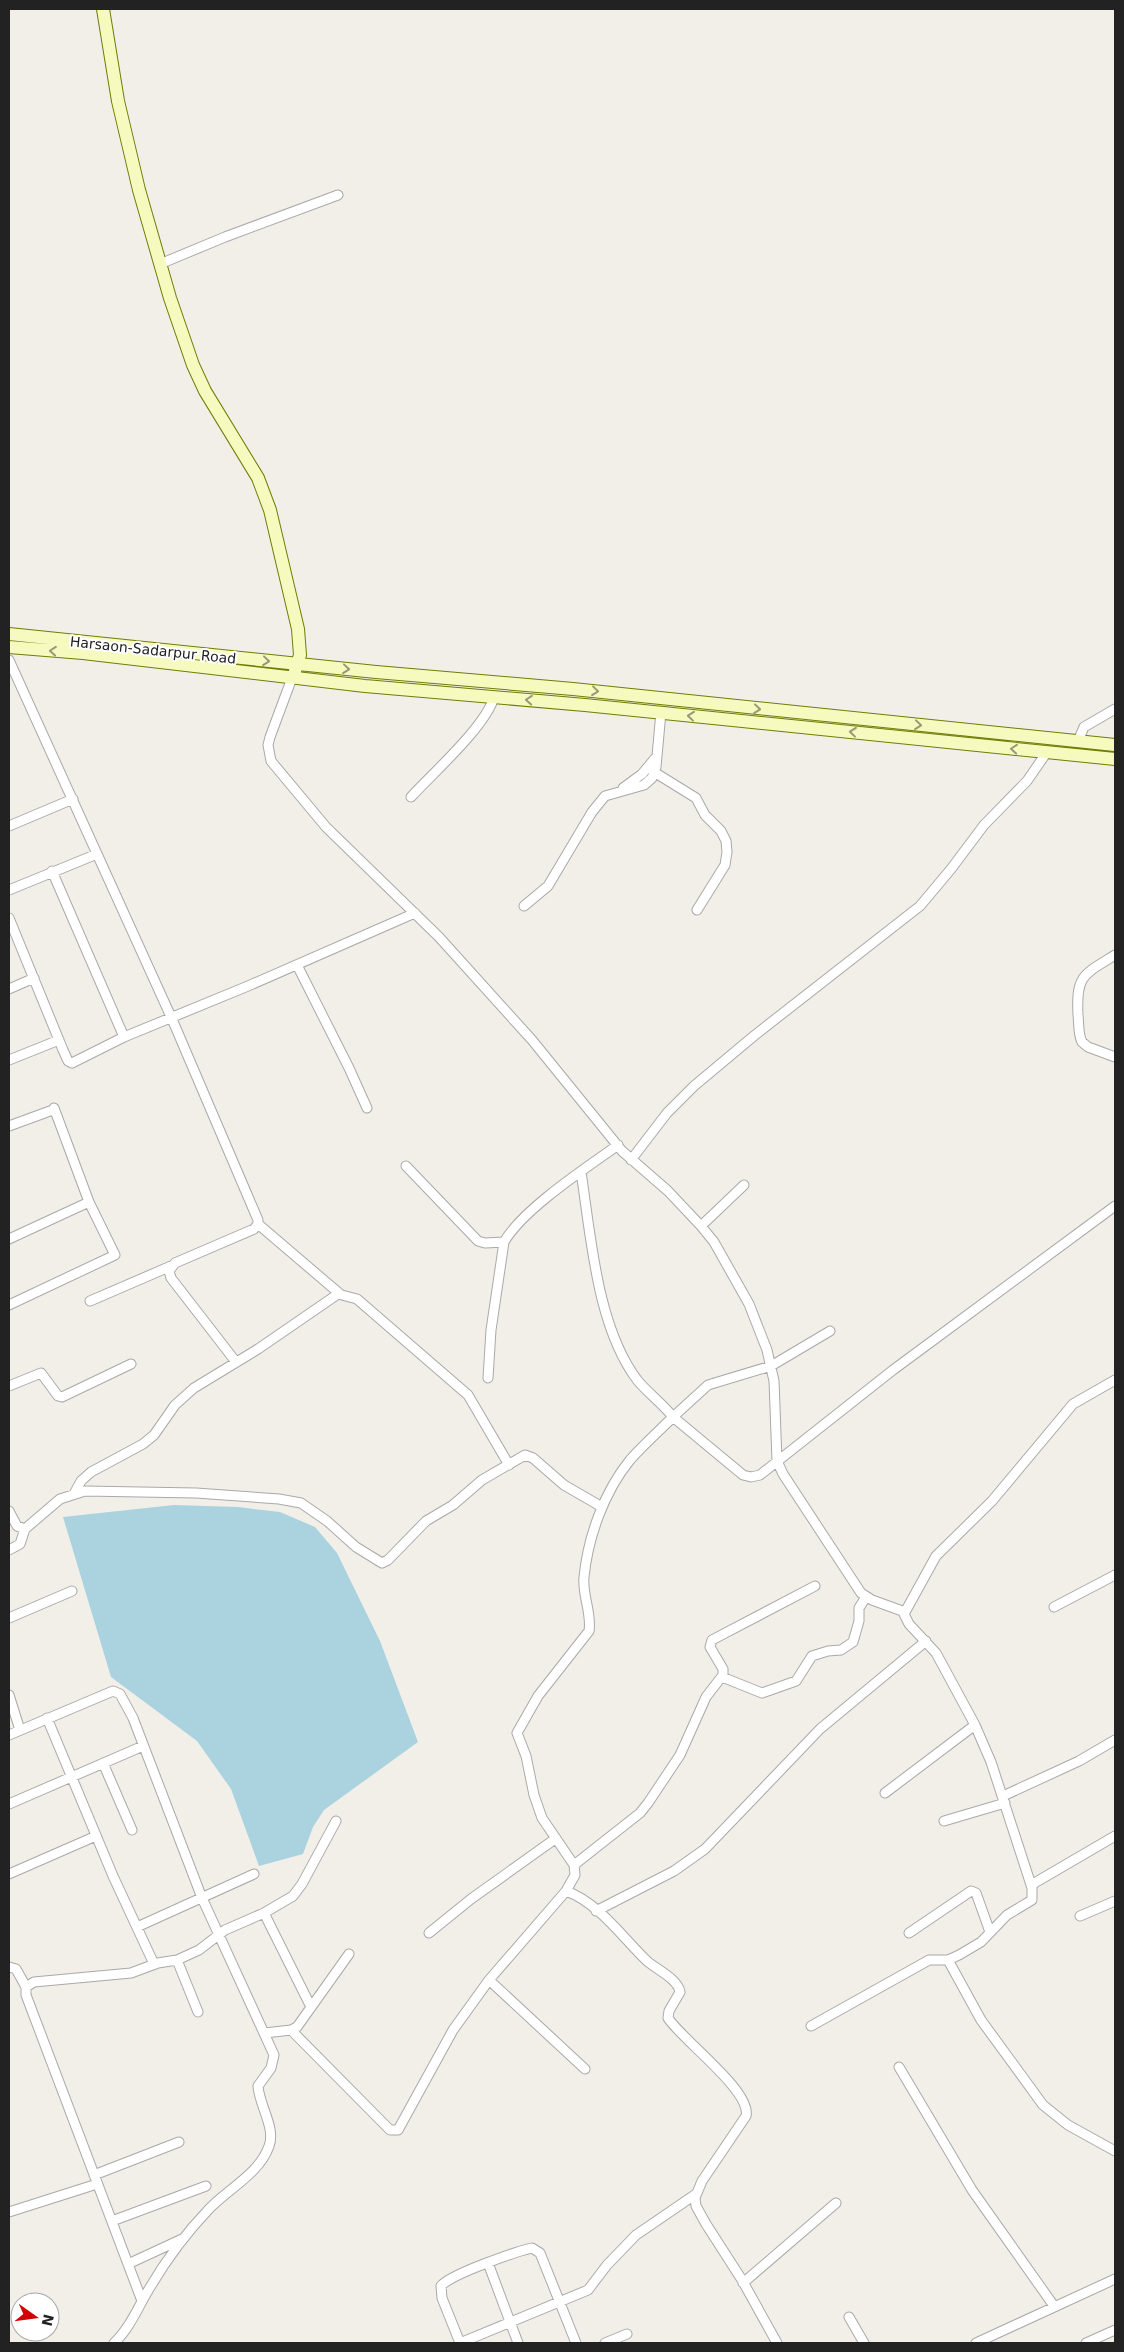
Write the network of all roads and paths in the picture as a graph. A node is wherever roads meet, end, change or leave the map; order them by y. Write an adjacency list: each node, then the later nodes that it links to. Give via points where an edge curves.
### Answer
1 (103, 9): 3 (street, via 118,101)
2 (338, 195): 3 (street)
3 (160, 264): 7 (street, via 205,391 266,496 298,629)
4 (9, 634): 7 (street, Harsaon-Sadarpur Road, one-way to 7)
5 (9, 647): 8 (street, Harsaon-Sadarpur Road, one-way to 5)
6 (9, 660): 21 (street)
7 (298, 664): 8 (street); 12 (street, Harsaon-Sadarpur Road, one-way to 12)
8 (292, 678): 9 (street, Harsaon-Sadarpur Road); 28 (street, via 270,737 271,761 326,827)
9 (494, 697): 11 (street, Harsaon-Sadarpur Road, one-way to 9); 20 (street, via 480,724)
10 (1115, 709): 12 (street, via 1084,727)
11 (661, 712): 14 (street, Harsaon-Sadarpur Road, one-way to 11); 15 (street)
12 (1081, 742): 13 (street, Harsaon-Sadarpur Road); 16 (street)
13 (1115, 745)
14 (1047, 752): 16 (street, Harsaon-Sadarpur Road); 42 (street, via 1027,781 984,825 920,906 694,1086 667,1113)
15 (657, 756): 18 (street); 19 (street)
16 (1082, 756): 17 (street, Harsaon-Sadarpur Road)
17 (1115, 759)
18 (654, 772): 19 (street, via 644,786); 27 (street, via 698,800 705,815 726,841 722,870)
19 (617, 792): 26 (street, via 609,793 598,803 548,886)
20 (411, 797)
21 (73, 799): 22 (street); 23 (street)
22 (9, 826)
23 (97, 854): 24 (street); 34 (street)
24 (52, 871): 25 (street); 35 (street)
25 (9, 890)
26 (524, 906)
27 (697, 910)
28 (415, 912): 31 (street); 41 (street, via 532,1040)
29 (9, 918): 32 (street)
30 (1115, 955): 37 (street, via 1085,975 1077,995 1082,1042)
31 (297, 965): 34 (street); 39 (street)
32 (34, 978): 33 (street); 36 (street)
33 (9, 989)
34 (172, 1019): 35 (street); 48 (street)
35 (124, 1037): 36 (street, via 72,1063)
36 (59, 1040): 38 (street)
37 (1115, 1057)
38 (9, 1060)
39 (367, 1108)
40 (9, 1126): 46 (street, via 52,1110)
41 (618, 1145): 42 (street); 44 (street)
42 (631, 1160): 49 (street, via 668,1191)
43 (406, 1166): 51 (street, via 478,1241)
44 (582, 1172): 51 (street, via 539,1205 508,1234); 63 (street, via 593,1254 606,1314 638,1381)
45 (744, 1185): 49 (street)
46 (89, 1202): 50 (street); 55 (street, via 115,1255)
47 (1115, 1206): 64 (street, via 893,1370)
48 (258, 1224): 52 (street, via 254,1229); 53 (street)
49 (701, 1226): 59 (street, via 720,1252 749,1304)
50 (9, 1239)
51 (504, 1242): 60 (street, via 491,1330)
52 (170, 1266): 54 (street); 57 (street, via 171,1278)
53 (340, 1294): 57 (street); 65 (street, via 357,1299 462,1389)
54 (90, 1301)
55 (9, 1305)
56 (830, 1331): 59 (street)
57 (236, 1362): 66 (street, via 194,1388 175,1405 154,1435 91,1472)
58 (131, 1364): 62 (street, via 68,1396 58,1396 41,1373)
59 (771, 1366): 63 (street, via 708,1385); 64 (street)
60 (488, 1378)
61 (1115, 1380): 76 (street, via 1073,1404 992,1501 936,1556)
62 (9, 1386)
63 (673, 1417): 64 (street, via 746,1476 760,1475); 67 (street, via 628,1462)
64 (777, 1461): 74 (street)
65 (509, 1465): 66 (street, via 482,1480 454,1505 426,1521 382,1563 356,1547 312,1509 293,1500 196,1492 99,1491); 67 (street, via 530,1456 564,1485)
66 (74, 1494): 69 (street, via 51,1506)
67 (602, 1507): 97 (street, via 584,1576 589,1630 538,1696 517,1733 537,1804)
68 (9, 1511): 69 (street, via 17,1526)
69 (25, 1529): 70 (street, via 20,1544)
70 (9, 1550)
71 (1115, 1575): 75 (street)
72 (815, 1586): 79 (street, via 712,1640 710,1647 723,1669)
73 (72, 1591): 77 (street)
74 (866, 1598): 76 (street); 79 (street, via 859,1608 853,1642 841,1650 812,1656 796,1681 762,1693)
75 (1054, 1607)
76 (905, 1612): 78 (street, via 905,1620)
77 (9, 1618)
78 (926, 1641): 82 (street, via 945,1668); 105 (street, via 823,1727 705,1849 674,1871)
79 (722, 1677): 98 (street, via 706,1697 680,1756 648,1803 640,1813)
80 (9, 1695): 83 (street)
81 (47, 1718): 83 (street); 86 (street, via 117,1692 123,1697); 88 (street)
82 (975, 1726): 89 (street); 90 (street)
83 (20, 1730): 84 (street)
84 (9, 1735)
85 (1115, 1740): 90 (street)
86 (143, 1746): 87 (street); 103 (street)
87 (103, 1763): 88 (street); 94 (street)
88 (71, 1776): 91 (street); 95 (street)
89 (885, 1793)
90 (1004, 1800): 93 (street); 101 (street)
91 (9, 1804)
92 (336, 1821): 106 (street, via 297,1892)
93 (944, 1821)
94 (132, 1830)
95 (96, 1836): 99 (street); 108 (street)
96 (1115, 1836): 101 (street)
97 (555, 1839): 98 (street); 110 (street)
98 (574, 1865): 102 (street, via 575,1875)
99 (9, 1874)
100 (254, 1874): 103 (street)
101 (1031, 1885): 109 (street, via 1032,1900 1007,1915)
102 (566, 1891): 105 (street); 118 (street)
103 (202, 1898): 108 (street); 112 (street)
104 (1115, 1901): 107 (street)
105 (596, 1911): 132 (street, via 677,1985 680,1992 668,2018 721,2073 745,2105 746,2116)
106 (264, 1912): 112 (street); 120 (street)
107 (1080, 1916)
108 (137, 1927): 116 (street)
109 (990, 1932): 111 (street, via 976,1893 972,1891); 115 (street, via 978,1944)
110 (429, 1933)
111 (909, 1933)
112 (218, 1934): 114 (street, via 205,1946); 124 (street)
113 (349, 1954): 120 (street)
114 (177, 1960): 116 (street); 121 (street)
115 (948, 1960): 122 (street, via 930,1960); 128 (street, via 981,2020 1043,2105 1068,2125)
116 (154, 1964): 119 (street, via 131,1973 34,1982)
117 (9, 1967): 119 (street, via 16,1969)
118 (489, 1980): 123 (street, via 448,2037 404,2124 394,2131); 126 (street)
119 (26, 1987): 129 (street, via 26,1995)
120 (311, 2007): 123 (street, via 300,2024)
121 (198, 2012)
122 (811, 2026)
123 (291, 2030): 124 (street)
124 (266, 2033): 136 (street, via 275,2058 258,2086 270,2144 258,2164 210,2208)
125 (899, 2068): 143 (street, via 972,2190)
126 (585, 2069)
127 (179, 2142): 129 (street)
128 (1115, 2151)
129 (94, 2174): 130 (street)
130 (97, 2184): 134 (street); 135 (street)
131 (206, 2186): 135 (street)
132 (696, 2194): 140 (street, via 696,2206); 142 (street, via 636,2235 588,2290)
133 (836, 2203): 140 (street)
134 (9, 2212)
135 (112, 2221): 138 (street)
136 (183, 2239): 138 (street); 141 (street)
137 (488, 2263): 142 (street, via 527,2249 536,2250); 145 (street); 149 (street, via 441,2286 442,2298)
138 (128, 2264): 141 (street)
139 (1115, 2279): 143 (street)
140 (743, 2283): 153 (street)
141 (142, 2302): 148 (street)
142 (559, 2303): 145 (street); 151 (street)
143 (1054, 2306): 155 (street)
144 (849, 2316): 154 (street)
145 (509, 2322): 149 (street); 150 (street)
146 (1115, 2330): 156 (street)
147 (627, 2334): 152 (street)
148 (114, 2343)
149 (460, 2343)
150 (518, 2343)
151 (576, 2343)
152 (605, 2343)
153 (777, 2343)
154 (864, 2343)
155 (976, 2343)
156 (1086, 2343)

